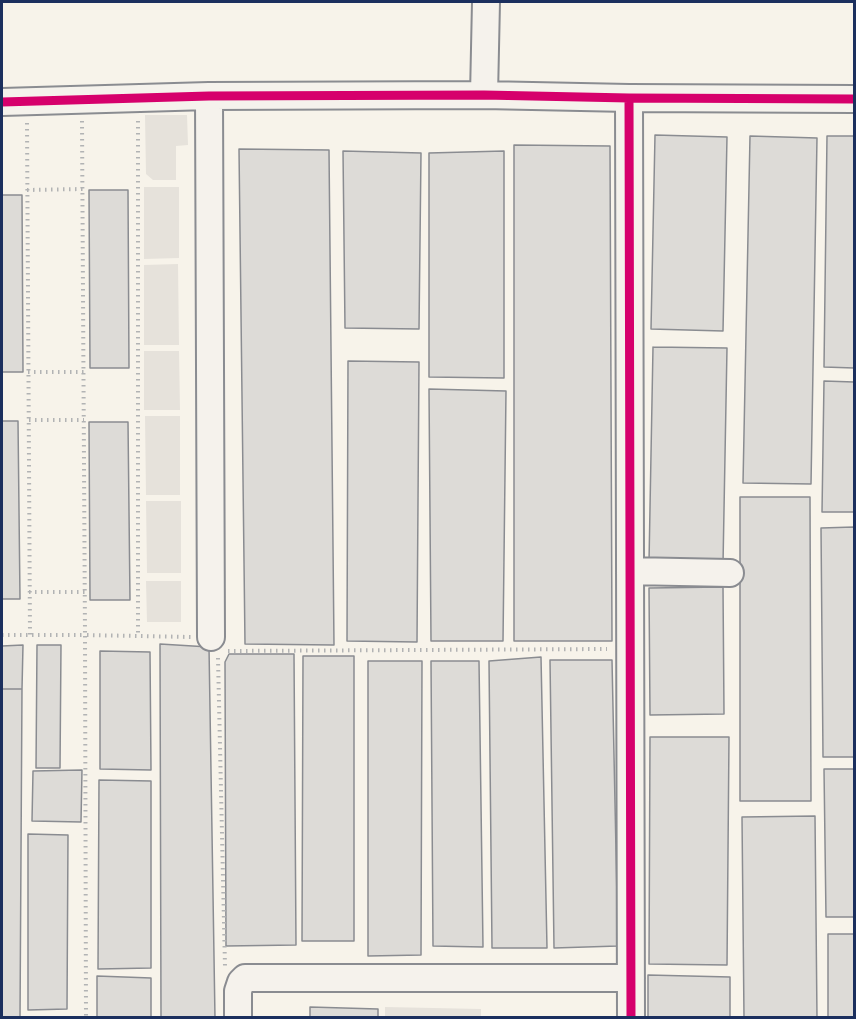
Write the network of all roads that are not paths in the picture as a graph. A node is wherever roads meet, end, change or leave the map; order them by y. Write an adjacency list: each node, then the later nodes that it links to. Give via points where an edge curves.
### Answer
1 (486, 2): 2 (street)
2 (484, 95): 3 (street); 4 (street)
3 (209, 96): 6 (street); 9 (street)
4 (629, 98): 5 (street); 7 (street)
5 (855, 99)
6 (14, 101)
7 (630, 571): 8 (street); 10 (street)
8 (730, 573)
9 (211, 637)
10 (631, 978): 11 (street, via 245,978 238,991); 12 (street)
11 (238, 1017)
12 (631, 1017)

